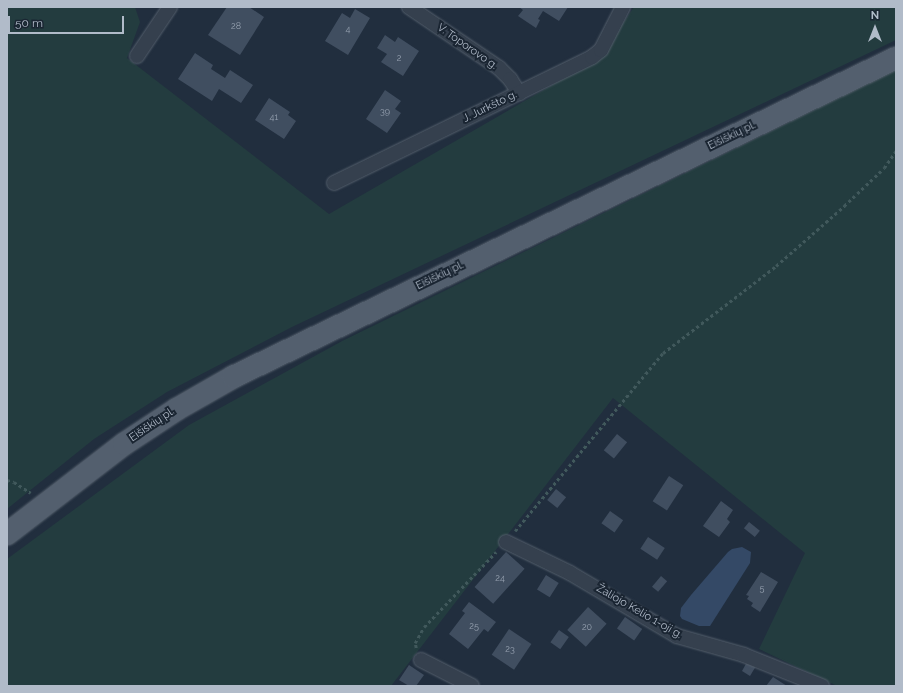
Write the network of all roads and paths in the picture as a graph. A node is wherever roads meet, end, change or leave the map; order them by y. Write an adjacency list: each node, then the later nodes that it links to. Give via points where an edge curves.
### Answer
1 (170, 7): 4 (street)
2 (409, 7): 6 (street, V. Toporovo g., via 499,68)
3 (623, 7): 6 (street, J. Jurkšto g., via 602,50)
4 (137, 56)
5 (896, 58): 10 (main road, Eišiškių pl., via 233,377 177,409 124,444)
6 (519, 93): 8 (street, J. Jurkšto g.)
7 (896, 151): 12 (path, via 884,168 782,261 663,352)
8 (334, 183)
9 (7, 480): 10 (path, via 32,494)
10 (43, 506): 11 (main road, Eišiškių pl.)
11 (7, 534)
12 (506, 542): 13 (path, via 424,627 415,643); 15 (street, Žaliojo Kelio 1-oji g., via 570,573 677,636 744,655)
13 (421, 660): 14 (street)
14 (472, 686)
15 (822, 686)

